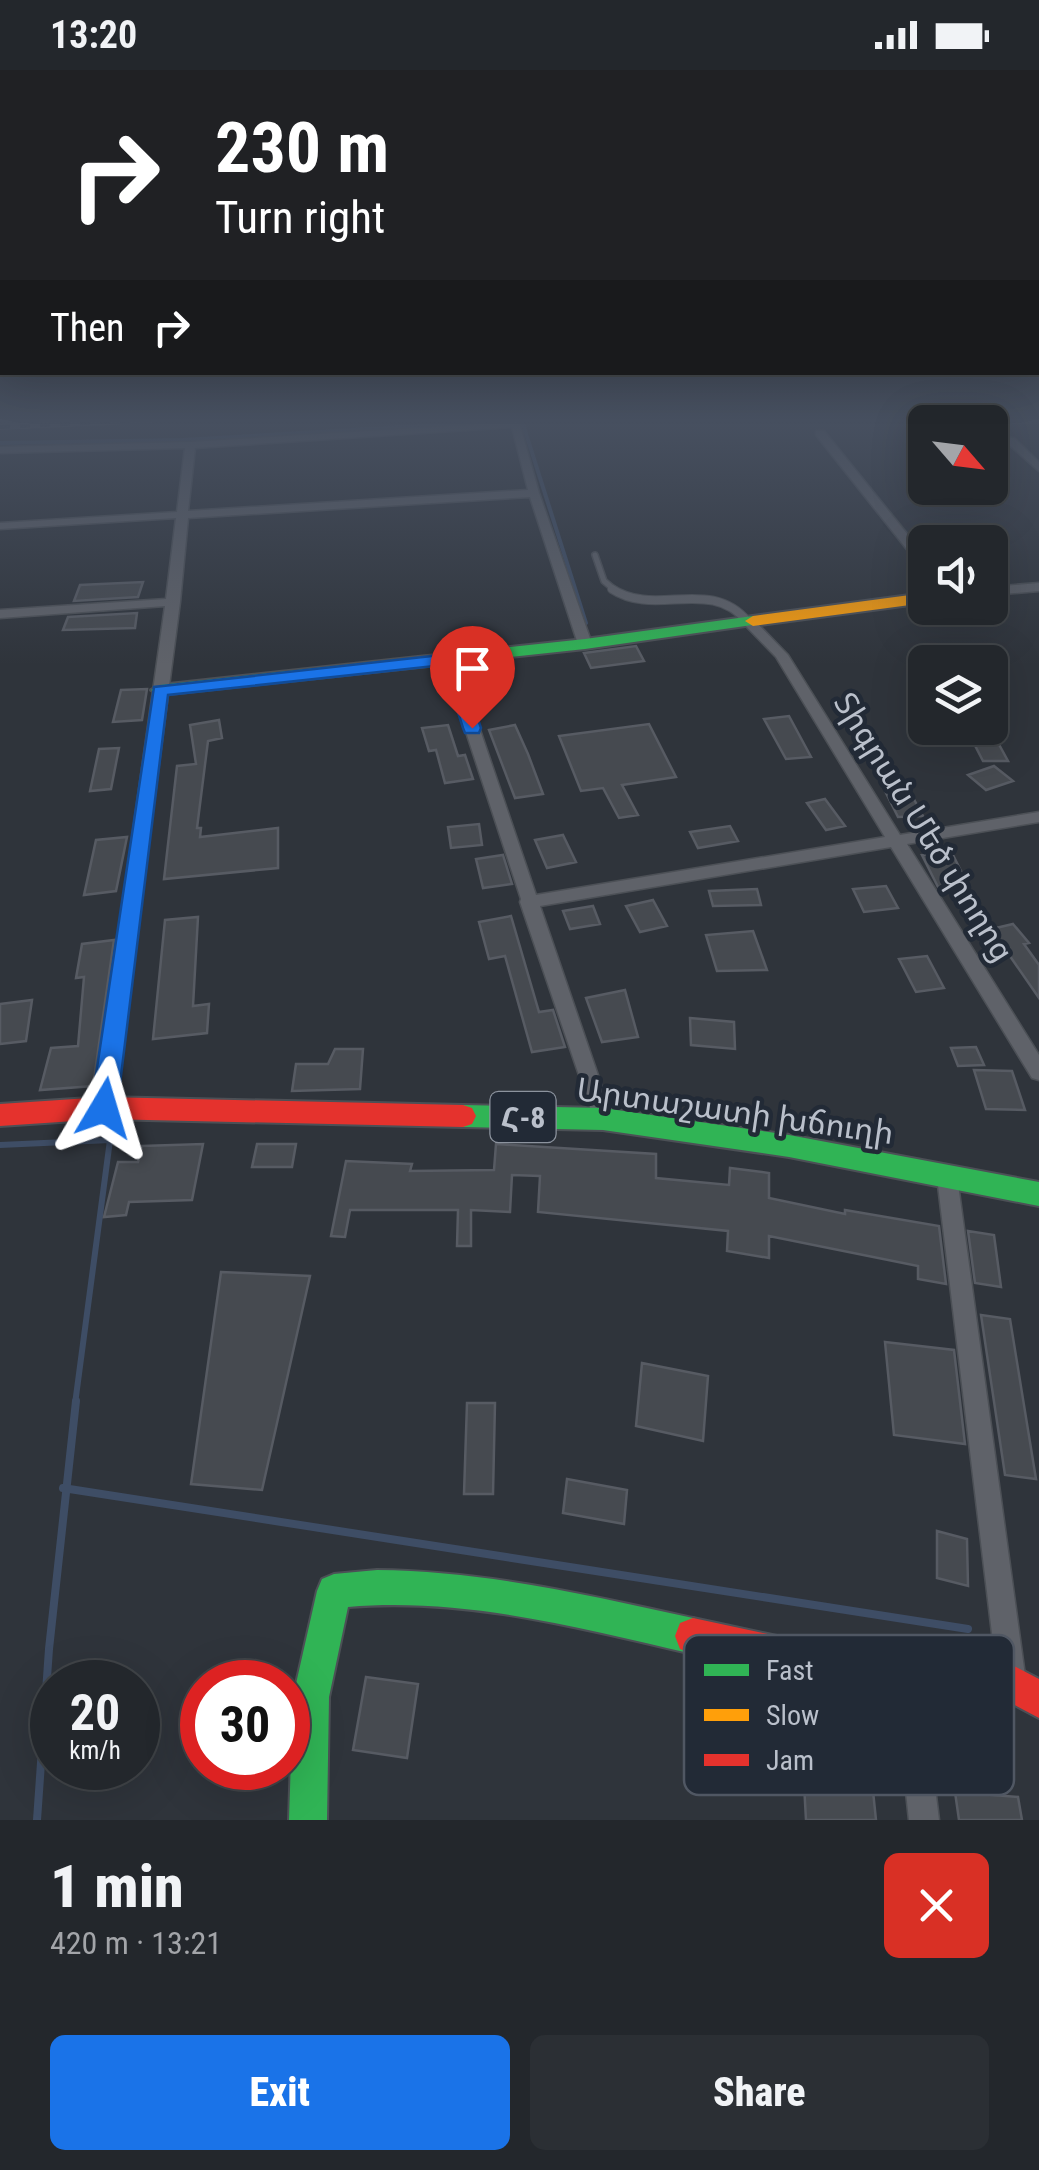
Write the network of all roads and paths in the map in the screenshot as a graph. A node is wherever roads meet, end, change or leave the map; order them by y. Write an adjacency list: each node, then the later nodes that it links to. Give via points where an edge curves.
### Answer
1 (184, 502): 5 (street)
2 (401, 502): 5 (street)
3 (537, 502): 15 (street)
4 (875, 502): 7 (street)
5 (182, 516): 6 (street); 12 (street)
6 (0, 526)
7 (908, 543)
8 (595, 554): 14 (lane, via 604,582 615,591 675,602 717,600)
9 (1039, 587): 10 (street)
10 (1008, 590)
11 (908, 600): 14 (street)
12 (174, 602): 13 (street); 17 (street)
13 (0, 614)
14 (748, 622): 15 (street); 19 (street, Տիգրան Մեծ փողոց, via 780,654)
15 (585, 644): 16 (street)
16 (450, 659): 17 (street); 20 (street)
17 (160, 690): 22 (street)
18 (1039, 817): 19 (street)
19 (898, 840): 20 (street); 21 (street, Տիգրան Մեծ փողոց)
20 (528, 902): 24 (street)
21 (1039, 1072)
22 (104, 1108): 23 (street, Արտաշատի խճուղի / Հ-8); 24 (street, Արտաշատի խճուղի / Հ-8)
23 (0, 1114)
24 (602, 1119): 25 (street, Արտաշատի խճուղի / Հ-8)
25 (947, 1177): 26 (street, Արտաշատի խճուղի / Հ-8); 28 (street)
26 (1039, 1194)
27 (690, 1635): 32 (street, via 556,1606 384,1584 334,1591 311,1696)
28 (1006, 1635)
29 (1014, 1683): 30 (street)
30 (1039, 1700)
31 (921, 1795): 33 (street)
32 (308, 1820)
33 (924, 1820)

